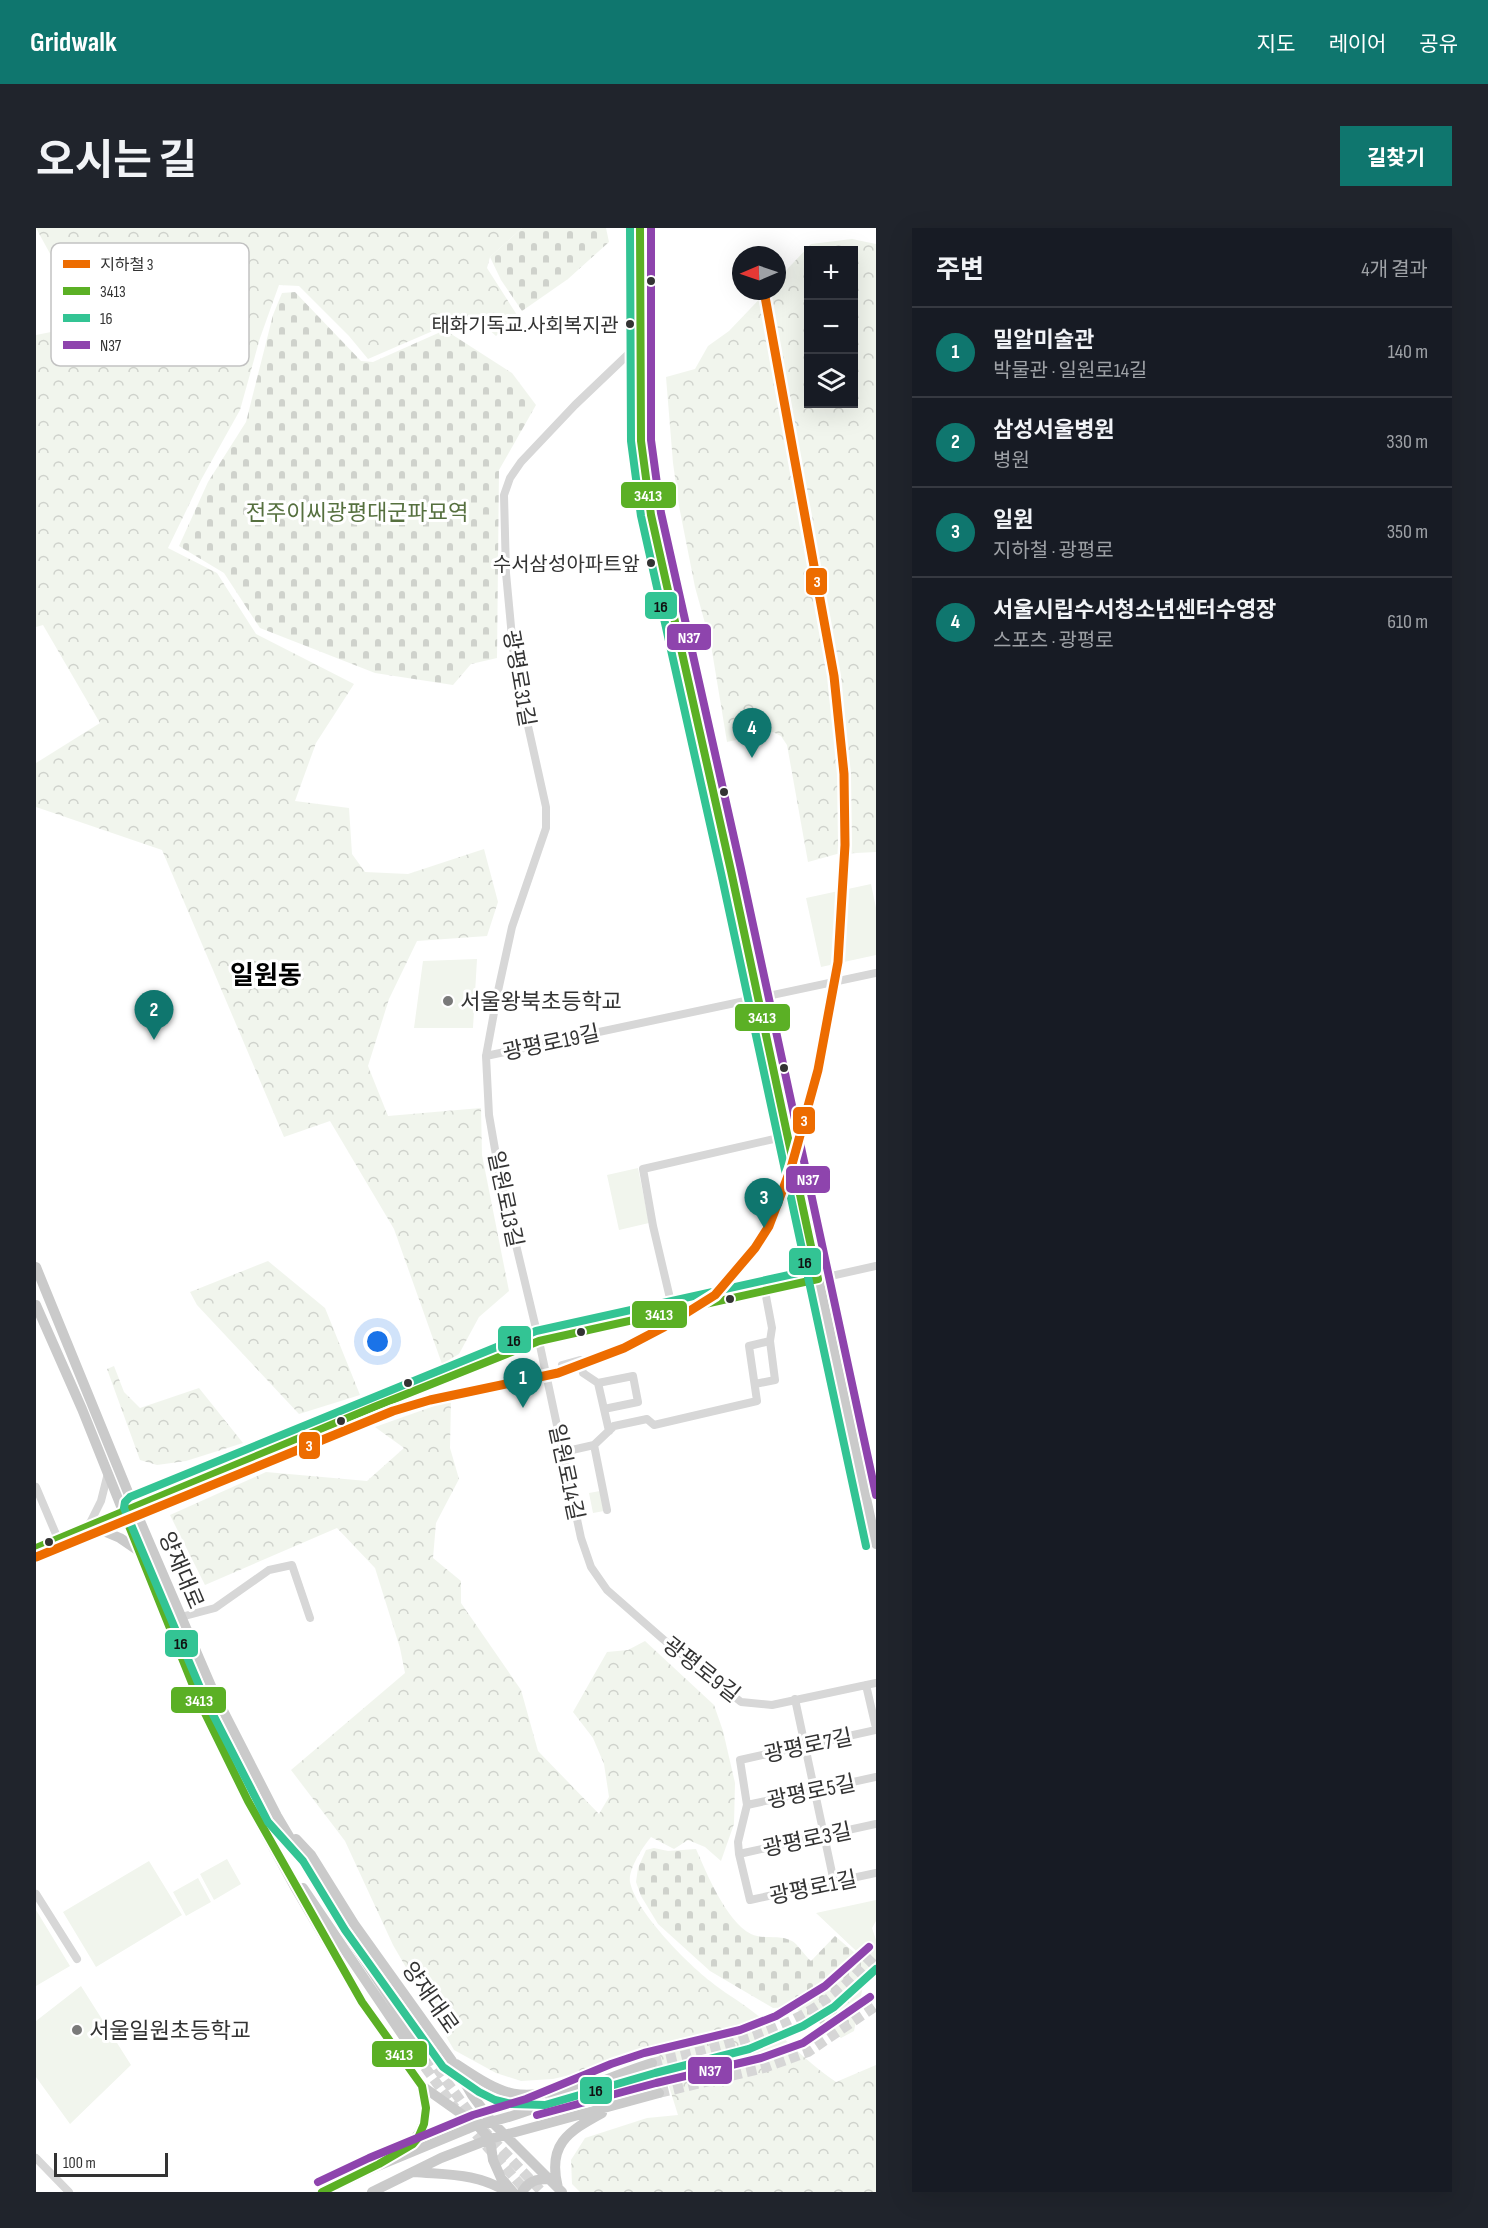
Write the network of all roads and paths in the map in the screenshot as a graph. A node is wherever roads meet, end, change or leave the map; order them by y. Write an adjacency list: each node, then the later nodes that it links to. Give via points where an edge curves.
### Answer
1 (640, 228): 2 (main road)
2 (640, 343): 4 (main road, via 641,441 651,515); 5 (street, 광평로31길, via 521,462 504,495 513,648 546,807 546,828 512,927)
3 (876, 973): 4 (street, 광평로19길)
4 (757, 998): 5 (street, 광평로19길); 6 (main road)
5 (486, 1056): 13 (street, 일원로13길, via 489,1115 500,1178)
6 (787, 1136): 9 (main road); 12 (street, via 643,1169)
7 (876, 1266): 9 (street)
8 (36, 1267): 25 (main road, 양재대로)
9 (818, 1279): 10 (street); 29 (main road)
10 (765, 1291): 12 (street); 14 (street, via 772,1328)
11 (36, 1305): 22 (main road, 양재대로)
12 (673, 1311): 13 (street)
13 (539, 1341): 21 (street, 일원로14길); 25 (street)
14 (770, 1341): 17 (street, via 775,1380); 17 (street, via 749,1346)
15 (562, 1365): 16 (street, via 580,1360 583,1373)
16 (598, 1383): 18 (street); 18 (street, via 633,1376 638,1402)
17 (755, 1384): 19 (street, via 757,1401 654,1425 647,1419 614,1426)
18 (604, 1409): 19 (street)
19 (609, 1431): 20 (street)
20 (594, 1445): 21 (street); 26 (street)
21 (563, 1452): 32 (street, 일원로14길)
22 (108, 1472): 25 (main road, 양재대로); 27 (street, via 101,1501)
23 (36, 1487): 24 (street)
24 (39, 1501): 28 (street)
25 (128, 1509): 27 (street); 31 (main road, 양재대로); 33 (main road, 양재대로)
26 (607, 1510)
27 (89, 1525): 28 (street); 31 (main road)
28 (58, 1539): 30 (street)
29 (876, 1544)
30 (36, 1548)
31 (140, 1551): 42 (main road, 양재대로, via 200,1703)
32 (591, 1567): 37 (street, 광평로9길, via 615,1597 741,1702 772,1705)
33 (181, 1617): 34 (street, via 215,1608 269,1570 292,1565); 44 (main road, 양재대로, via 214,1693)
34 (310, 1618)
35 (876, 1683): 36 (street, 광평로9길)
36 (866, 1685): 37 (street, 광평로9길); 38 (street)
37 (795, 1699): 39 (street)
38 (876, 1729): 39 (street, 광평로7길)
39 (805, 1745): 41 (street); 43 (street, 광평로7길, via 740,1760)
40 (876, 1777): 41 (street, 광평로5길)
41 (815, 1790): 43 (street, 광평로5길); 46 (street)
42 (248, 1801): 52 (main road, 양재대로); 57 (main road, 양재대로, via 362,2002)
43 (747, 1804): 47 (street)
44 (277, 1816): 53 (main road, 양재대로, via 344,1929); 54 (main road, 양재대로, via 311,1855 354,1924)
45 (876, 1824): 46 (street, 광평로3길)
46 (824, 1834): 47 (street, 광평로3길); 49 (street)
47 (739, 1854): 49 (street, 광평로1길, via 750,1900)
48 (876, 1874): 49 (street, 광평로1길)
49 (834, 1882)
50 (36, 1894): 51 (street)
51 (77, 1959)
52 (416, 2055)
53 (428, 2056)
54 (452, 2061): 56 (main road, via 494,2088 526,2096 543,2095); 60 (main road, 양재대로)
55 (652, 2063): 56 (main road)
56 (615, 2074): 60 (main road, via 562,2098)
57 (422, 2086): 61 (main road, 양재대로); 65 (main road, via 426,2109 418,2136 413,2144)
58 (659, 2093): 59 (main road)
59 (618, 2104): 62 (main road); 68 (main road, via 582,2123 562,2141 554,2164)
60 (492, 2122): 61 (main road); 62 (main road, 양재대로)
61 (477, 2125): 63 (main road, 양재대로); 65 (main road)
62 (504, 2134): 63 (main road); 67 (main road, 양재대로)
63 (490, 2139): 66 (main road); 73 (main road, via 493,2160)
64 (36, 2158): 69 (street)
65 (373, 2168): 70 (main road)
66 (413, 2172): 71 (main road); 72 (main road, via 471,2176)
67 (548, 2179): 68 (main road, 양재대로); 74 (main road, via 529,2182)
68 (560, 2190)
69 (69, 2192)
70 (322, 2192)
71 (372, 2192)
72 (507, 2192)
73 (513, 2192)
74 (522, 2192)

